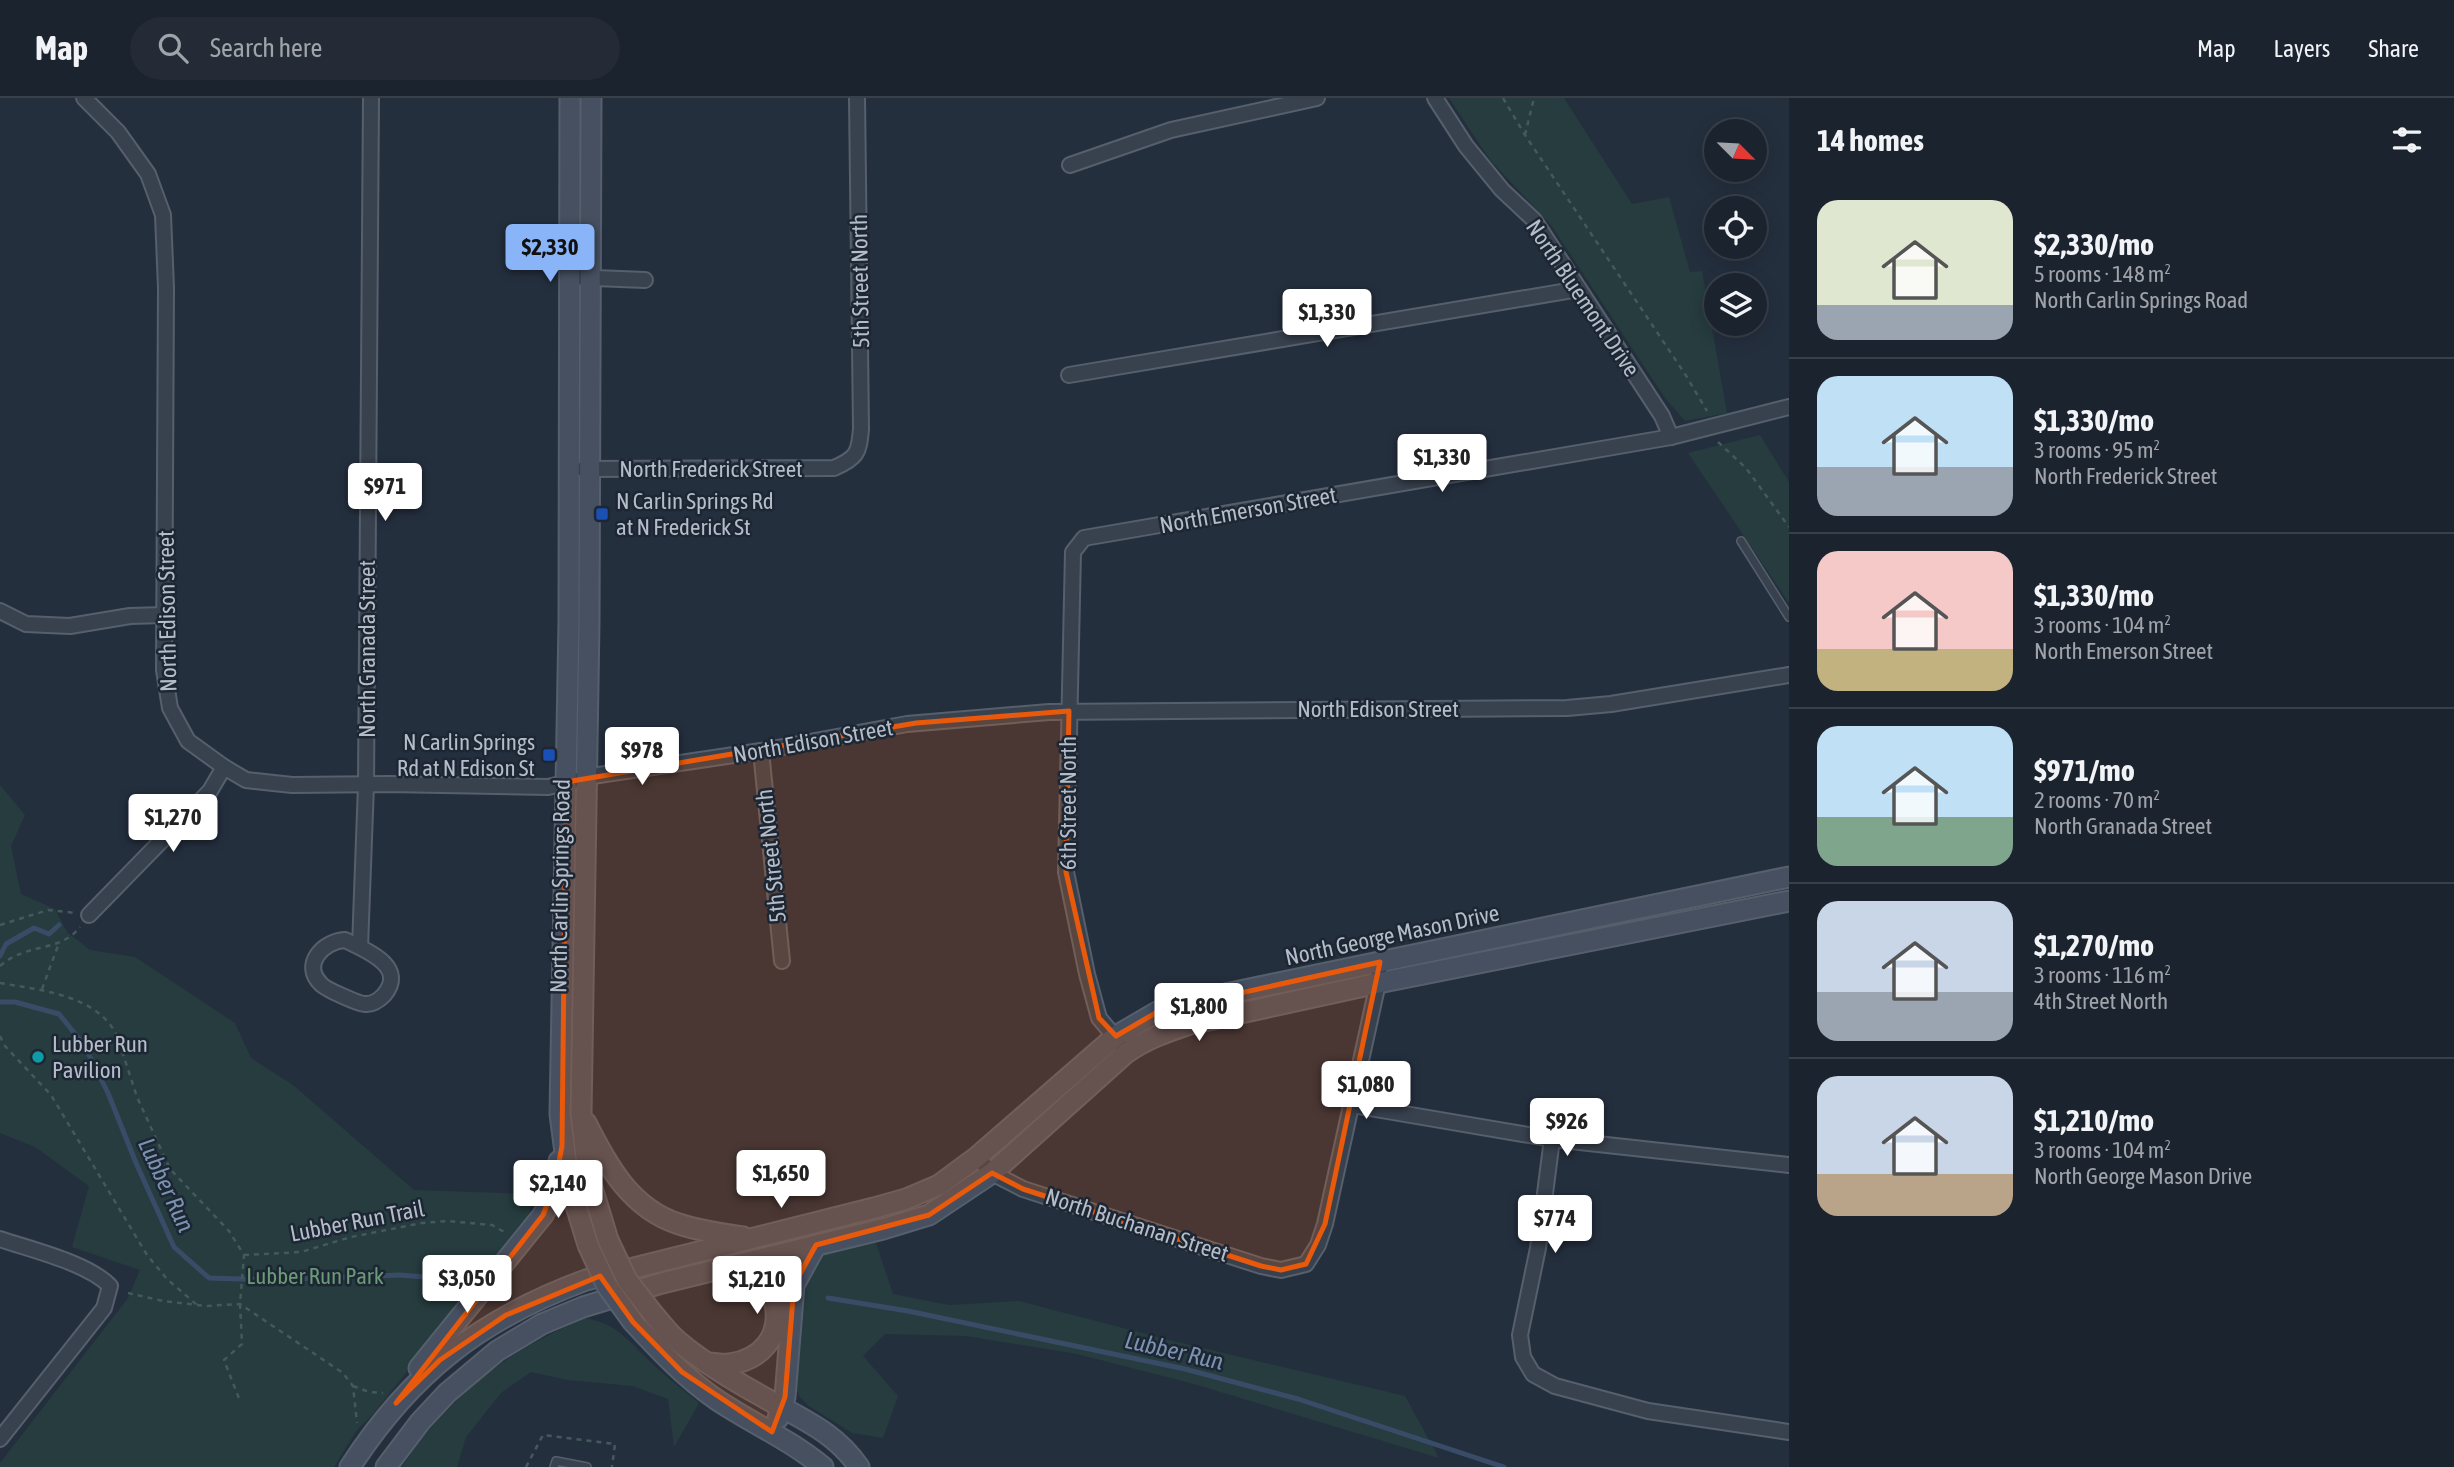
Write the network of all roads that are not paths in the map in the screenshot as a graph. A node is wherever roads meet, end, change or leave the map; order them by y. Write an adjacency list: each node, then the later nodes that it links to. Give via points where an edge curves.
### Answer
1 (84, 98): 22 (street, North Edison Street, via 118,132 148,174 163,215)
2 (370, 98): 30 (street, North Granada Street)
3 (570, 98): 9 (main road, North Carlin Springs Road)
4 (591, 98): 10 (main road, North Carlin Springs Road)
5 (858, 98): 16 (street, 5th Street North, via 861,429 860,446)
6 (1317, 98): 8 (street, via 1171,130)
7 (1435, 98): 12 (street, North Bluemont Drive, via 1502,190 1534,220)
8 (1070, 165)
9 (570, 276): 10 (street); 17 (main road, North Carlin Springs Road)
10 (590, 277): 11 (street); 18 (main road, North Carlin Springs Road)
11 (645, 279)
12 (1579, 289): 13 (street); 15 (street, North Bluemont Drive)
13 (1069, 375)
14 (1789, 407): 15 (street, North Emerson Street)
15 (1671, 437): 19 (street, North Emerson Street)
16 (852, 461): 18 (street, North Frederick Street, via 834,468)
17 (569, 469): 18 (street, North Frederick Street); 29 (main road, North Carlin Springs Road)
18 (590, 470): 28 (main road, North Carlin Springs Road)
19 (1079, 541): 25 (street, 6th Street North, via 1073,552)
20 (1741, 541): 23 (lane)
21 (0, 611): 22 (street, via 26,624 70,626)
22 (164, 615): 27 (street, North Edison Street, via 164,670 170,708 188,741)
23 (1789, 617)
24 (1789, 675): 25 (street, North Edison Street, via 1567,708)
25 (1069, 712): 26 (street, North Edison Street, via 916,723); 38 (street, 6th Street North, via 1066,872 1099,1018)
26 (761, 751): 28 (street, North Edison Street); 35 (street, 5th Street North)
27 (224, 767): 30 (street, North Edison Street, via 246,780); 33 (street, via 210,791)
28 (586, 778): 29 (street, North Edison Street); 41 (main road, North Carlin Springs Road)
29 (566, 782): 30 (street, North Edison Street, via 548,787); 43 (main road, North Carlin Springs Road)
30 (366, 785): 34 (street, North Granada Street)
31 (1789, 877): 36 (main road, North George Mason Drive)
32 (1789, 901): 37 (main road, North George Mason Drive)
33 (89, 915)
34 (360, 947): 34 (street, via 345,940 332,941 315,959 314,972 321,985 364,1004 377,1002 390,980 387,965)
35 (782, 961)
36 (1380, 962): 37 (street); 38 (main road, North George Mason Drive, via 1159,1011)
37 (1378, 983): 39 (main road, North George Mason Drive, via 1190,1024 1143,1041); 40 (street)
38 (1116, 1036): 39 (street, 6th Street North); 44 (main road, North George Mason Drive)
39 (1126, 1053): 46 (main road, North George Mason Drive)
40 (1352, 1105): 42 (street); 46 (street, North Buchanan Street, via 1318,1245 1306,1264 1281,1270 1023,1189)
41 (582, 1114): 47 (main road, via 620,1184 644,1205 677,1224); 51 (main road, North Carlin Springs Road, bridge, via 588,1174 608,1240 627,1280 678,1341)
42 (1552, 1139): 45 (street); 55 (street, via 1538,1248 1520,1335 1522,1356 1533,1374 1555,1386 1648,1411)
43 (562, 1146): 52 (main road, via 543,1215); 54 (main road, North Carlin Springs Road, bridge, via 588,1245 607,1286 633,1322 714,1398)
44 (977, 1157): 46 (street, North Buchanan Street); 47 (main road, North George Mason Drive, via 939,1185 906,1199)
45 (1789, 1166)
46 (992, 1172): 49 (main road, North George Mason Drive, via 929,1214)
47 (748, 1238): 52 (main road, North George Mason Drive, via 545,1295 471,1337)
48 (0, 1240): 56 (street, via 83,1268 110,1286 104,1308)
49 (816, 1245): 50 (main road, North George Mason Drive); 53 (main road, via 794,1285)
50 (709, 1270): 51 (main road, via 740,1269 753,1275 771,1295 778,1318 765,1348 731,1364); 58 (main road, North George Mason Drive, via 583,1307 542,1324 447,1392)
51 (708, 1363): 53 (main road, North Carlin Springs Road)
52 (394, 1397): 57 (main road, North George Mason Drive)
53 (782, 1408): 54 (main road); 62 (main road, North Carlin Springs Road, via 813,1423)
54 (772, 1432): 61 (main road, North Carlin Springs Road)
55 (1789, 1432)
56 (0, 1439)
57 (350, 1467)
58 (386, 1467)
59 (554, 1467): 60 (lane, via 556,1461)
60 (587, 1467)
61 (823, 1467)
62 (859, 1467)

